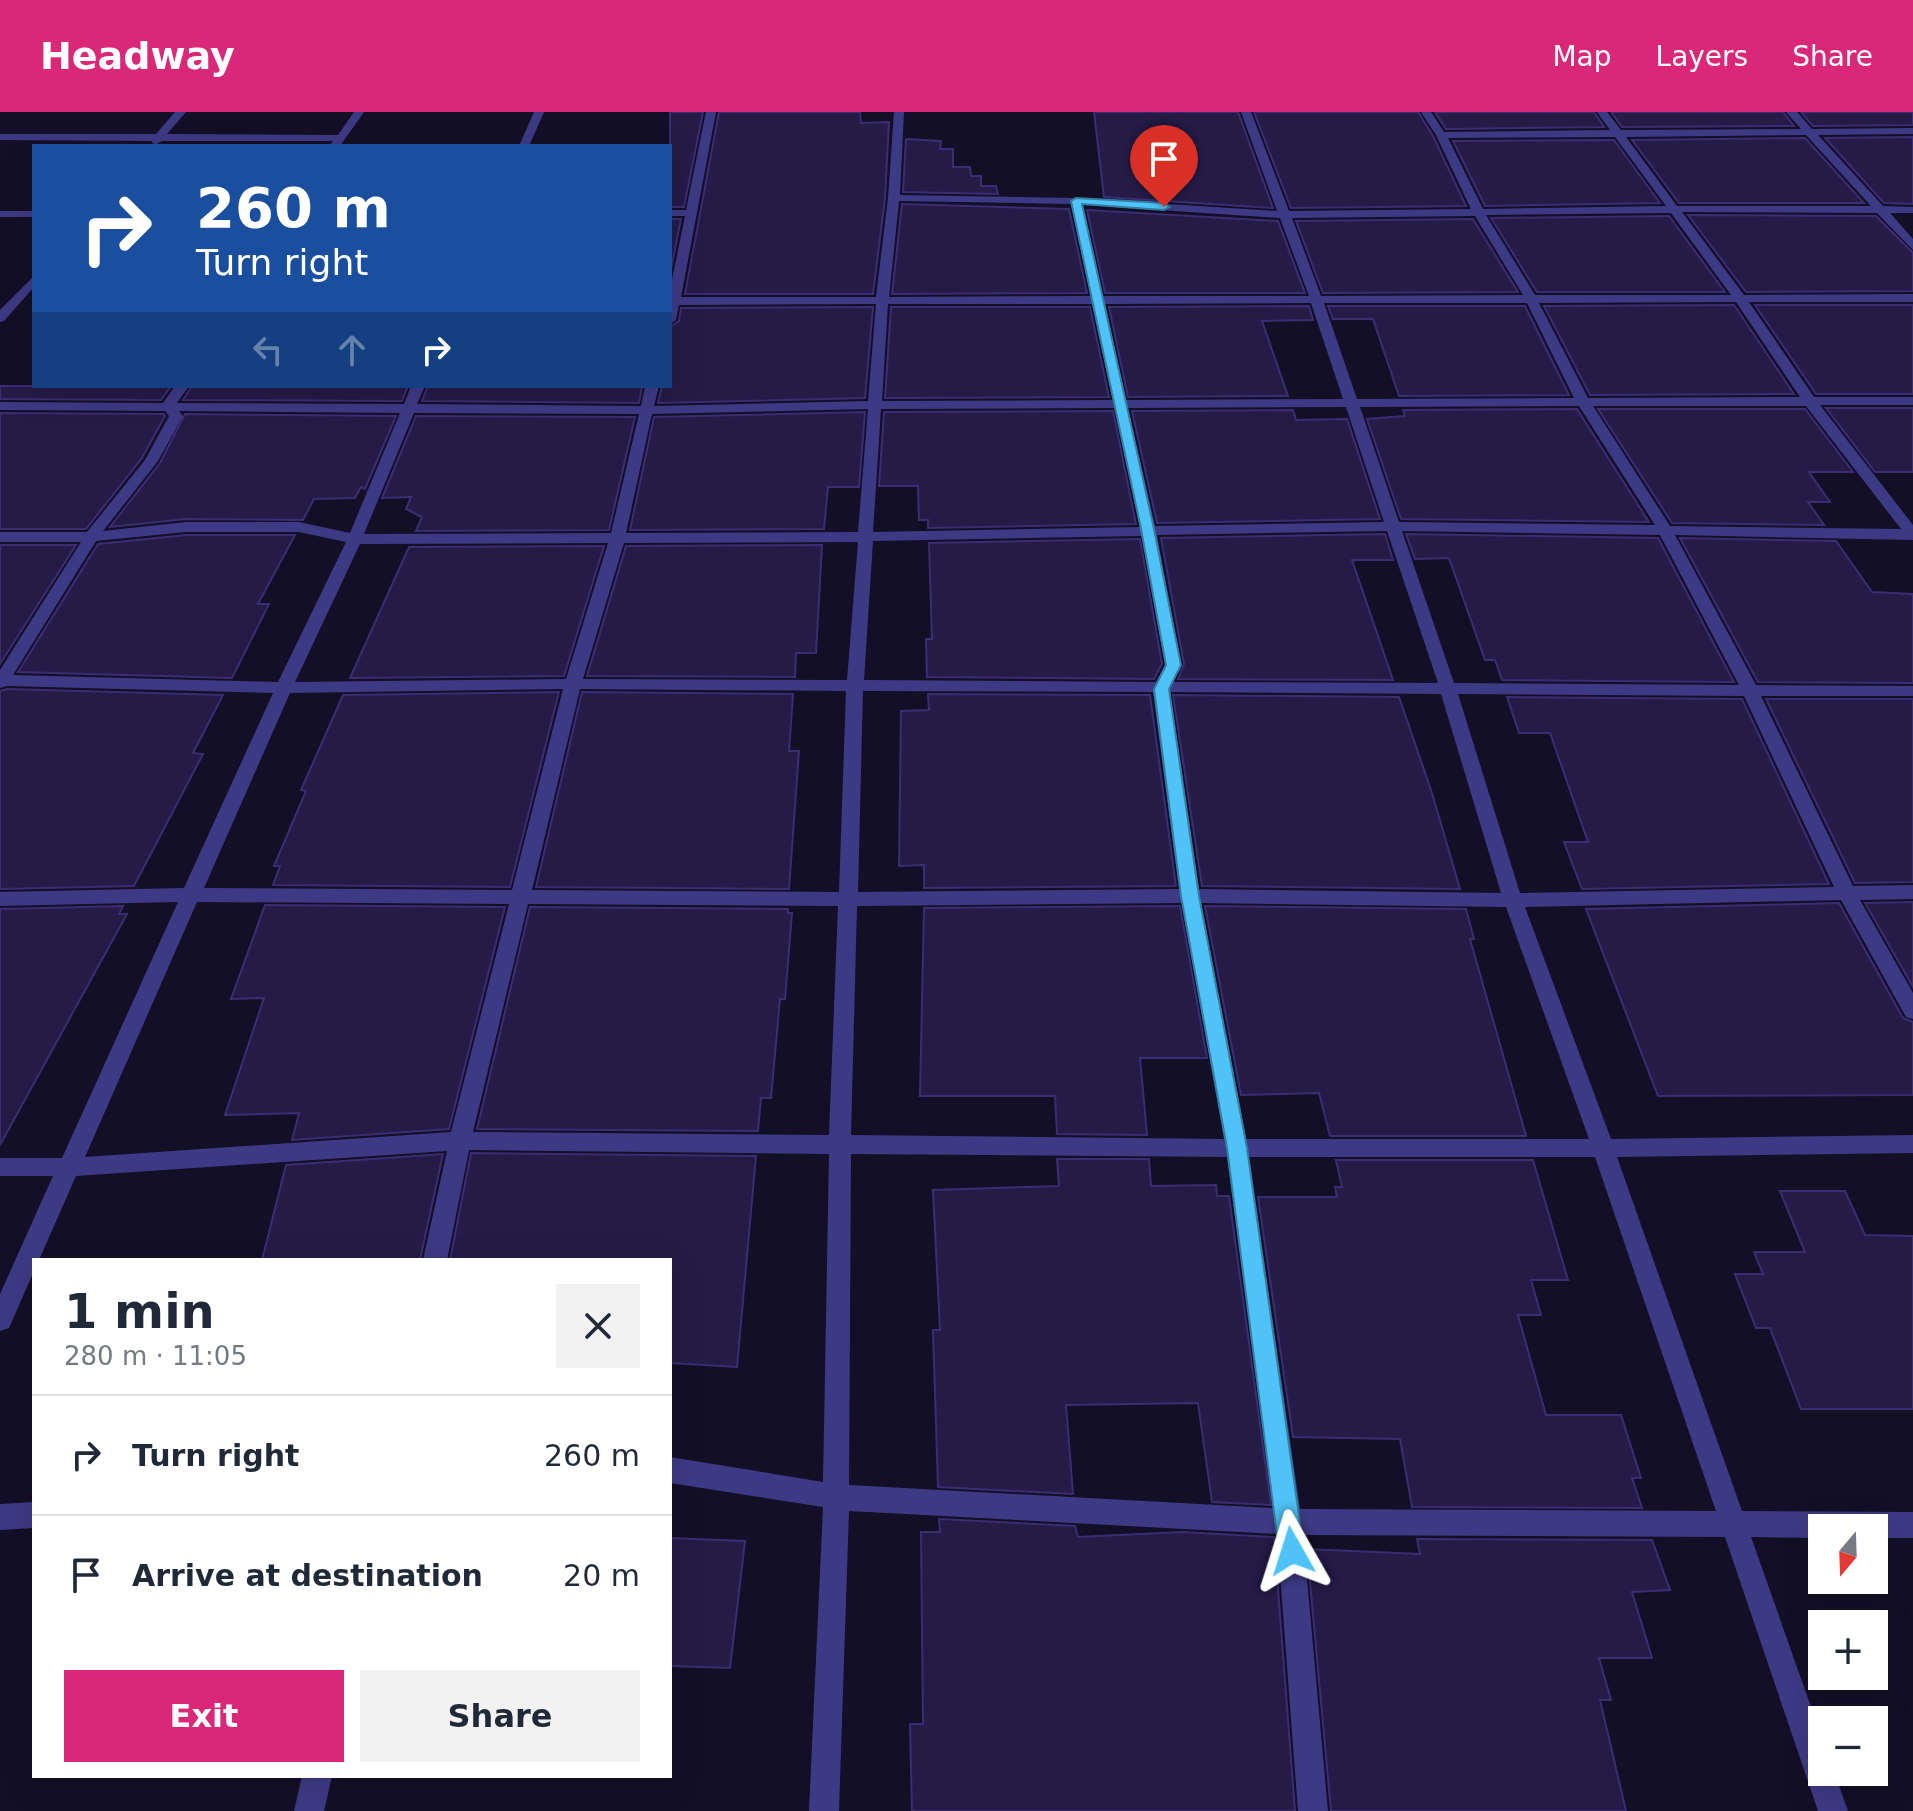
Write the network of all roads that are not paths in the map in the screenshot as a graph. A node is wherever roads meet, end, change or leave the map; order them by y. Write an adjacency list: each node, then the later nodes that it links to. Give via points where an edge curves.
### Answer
1 (181, 112): 15 (street)
2 (359, 112): 16 (street)
3 (539, 112): 17 (street)
4 (711, 112): 25 (street)
5 (899, 112): 18 (street)
6 (1246, 112): 28 (street)
7 (1426, 112): 13 (street)
8 (1602, 112): 12 (street)
9 (1791, 112): 10 (street)
10 (1810, 131): 11 (street); 12 (street); 21 (street)
11 (1913, 131)
12 (1619, 134): 13 (street); 20 (street)
13 (1441, 135): 23 (street)
14 (0, 137): 15 (street)
15 (156, 142): 16 (street)
16 (337, 142)
17 (525, 144)
18 (894, 198): 19 (street); 40 (street)
19 (1076, 201): 28 (street); 35 (street)
20 (1675, 209): 21 (street); 23 (street); 31 (street)
21 (1884, 210): 22 (street); 29 (street)
22 (1913, 210)
23 (1478, 211): 28 (street); 34 (street)
24 (672, 213): 25 (street)
25 (691, 213): 39 (street)
26 (0, 214): 27 (street)
27 (32, 214)
28 (1283, 215): 33 (street)
29 (1913, 246)
30 (32, 282): 37 (street)
31 (1739, 297): 32 (street); 34 (street); 45 (street)
32 (1913, 298)
33 (1316, 299): 34 (street); 35 (street); 48 (street)
34 (1531, 299): 47 (street)
35 (1100, 300): 40 (street); 50 (street)
36 (0, 301): 37 (street)
37 (15, 301): 38 (street); 41 (street)
38 (32, 301)
39 (672, 301): 40 (street)
40 (882, 301): 49 (street)
41 (0, 318)
42 (181, 388): 52 (street)
43 (417, 388): 53 (street)
44 (652, 388): 54 (street)
45 (1809, 400): 46 (street); 47 (street); 58 (street)
46 (1913, 401)
47 (1583, 402): 48 (street); 57 (street)
48 (1351, 403): 50 (street); 55 (street)
49 (875, 405): 50 (street); 54 (street); 61 (street)
50 (1119, 405): 56 (street)
51 (0, 406): 52 (street)
52 (168, 406): 53 (street); 60 (street, via 176,416 151,461)
53 (406, 410): 54 (street); 62 (street)
54 (646, 410): 63 (street)
55 (1393, 526): 56 (street); 57 (street); 69 (street)
56 (1148, 529): 61 (street); 68 (street, via 1173,665)
57 (1665, 530): 58 (street); 70 (street)
58 (1913, 534)
59 (0, 537): 60 (street)
60 (91, 537): 62 (street, via 186,527 299,527); 64 (street)
61 (865, 537): 63 (street); 66 (street)
62 (355, 539): 63 (street); 67 (street)
63 (617, 539): 65 (street)
64 (0, 681): 67 (street)
65 (573, 684): 66 (street); 67 (street); 74 (street)
66 (855, 686): 68 (street); 78 (street)
67 (284, 688): 73 (street)
68 (1161, 689): 69 (street); 76 (street)
69 (1448, 689): 70 (street); 79 (street)
70 (1750, 690): 71 (street); 75 (street)
71 (1913, 691)
72 (1913, 892): 75 (street)
73 (192, 895): 74 (street); 77 (street); 87 (street)
74 (523, 895): 78 (street); 81 (street)
75 (1848, 895): 79 (street); 80 (street)
76 (1190, 896): 78 (street); 79 (street); 84 (street)
77 (0, 899)
78 (848, 899): 82 (street)
79 (1513, 900): 85 (street)
80 (1913, 1011)
81 (460, 1141): 82 (street); 87 (street); 88 (street)
82 (840, 1142): 84 (street); 91 (street)
83 (1913, 1144): 85 (street)
84 (1237, 1148): 85 (street); 94 (street)
85 (1603, 1148): 96 (street)
86 (0, 1167): 87 (street)
87 (69, 1167): 89 (street)
88 (435, 1258)
89 (0, 1320)
90 (672, 1470): 91 (street)
91 (836, 1497): 94 (street); 99 (street)
92 (32, 1515): 93 (street)
93 (0, 1517)
94 (1289, 1522): 96 (street); 100 (street)
95 (1913, 1525): 96 (street)
96 (1733, 1526): 101 (street)
97 (317, 1778): 98 (street)
98 (309, 1811)
99 (824, 1811)
100 (1313, 1811)
101 (1833, 1811)

